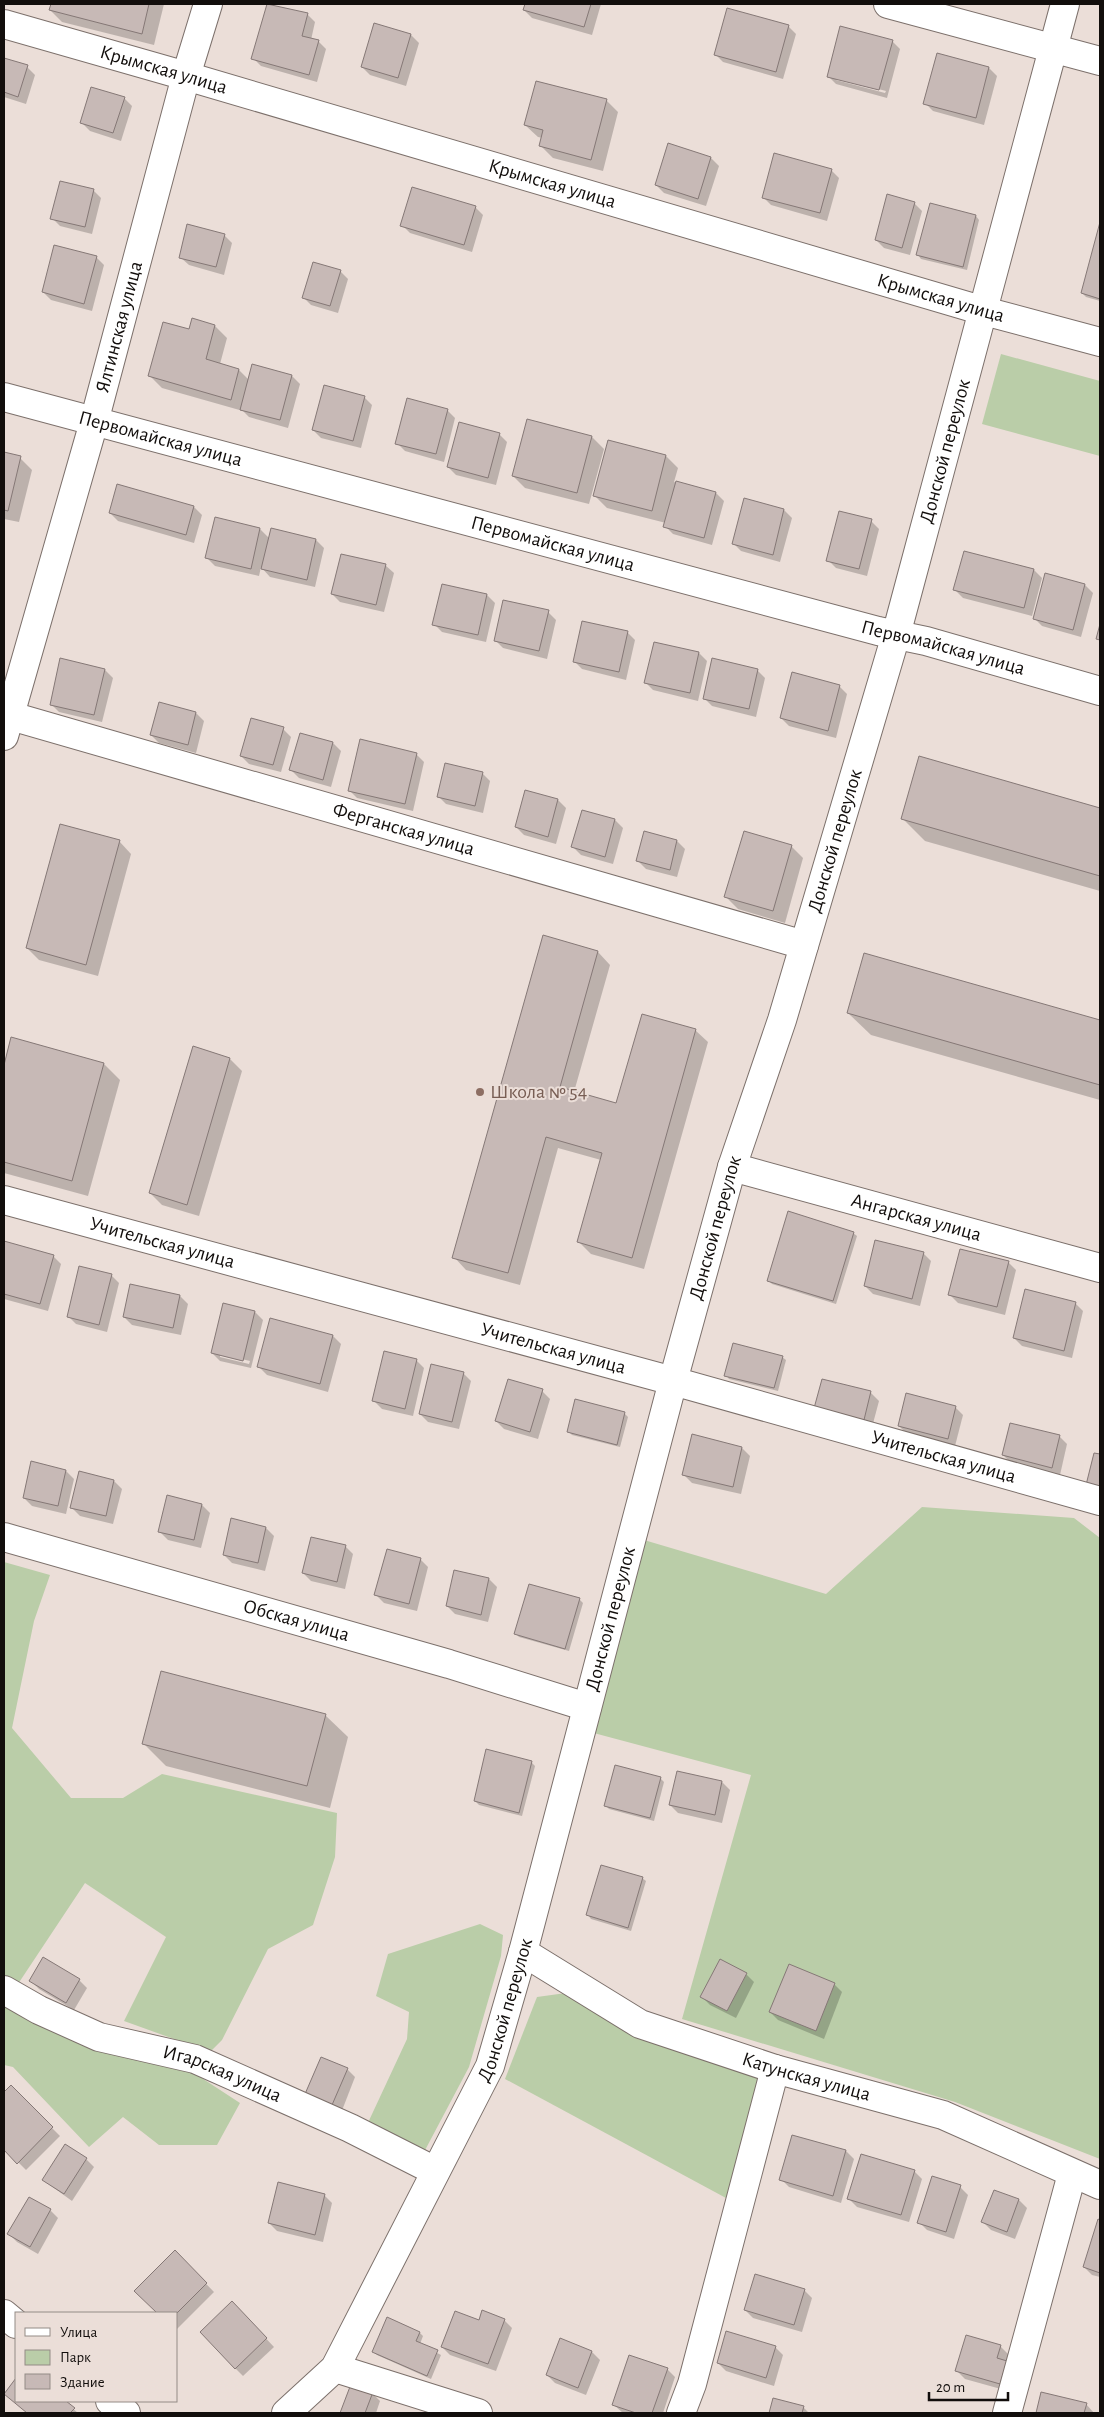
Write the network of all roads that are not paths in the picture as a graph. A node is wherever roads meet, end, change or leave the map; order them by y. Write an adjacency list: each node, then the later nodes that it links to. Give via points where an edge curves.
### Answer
1 (208, 4): 7 (street, Ялтинская улица)
2 (888, 4): 5 (street)
3 (1065, 4): 5 (street, Донской переулок)
4 (4, 24): 7 (street, Крымская улица)
5 (1053, 47): 6 (street); 8 (street, Донской переулок)
6 (1100, 61)
7 (186, 76): 8 (street, Крымская улица); 11 (street, Ялтинская улица)
8 (984, 311): 9 (street, Крымская улица); 12 (street, Донской переулок)
9 (1100, 342)
10 (4, 397): 11 (street, Первомайская улица)
11 (94, 422): 12 (street, Первомайская улица); 14 (street, Ялтинская улица)
12 (896, 635): 13 (street, Первомайская улица); 15 (street, Донской переулок)
13 (1100, 690)
14 (6, 722): 15 (street, Ферганская улица)
15 (804, 945): 16 (street, Донской переулок)
16 (732, 1167): 18 (street, Ангарская улица); 19 (street, Донской переулок)
17 (4, 1200): 19 (street, Учительская улица)
18 (1100, 1268)
19 (673, 1381): 20 (street, Учительская улица); 22 (street, Донской переулок)
20 (1100, 1501)
21 (4, 1537): 22 (street, Обская улица, via 440,1661)
22 (587, 1707): 23 (street, Донской переулок)
23 (523, 1952): 25 (street, Катунская улица, via 640,2024); 26 (street, Донской переулок, via 490,2066)
24 (4, 1990): 26 (street, Игарская улица, via 99,2037 195,2059 350,2128)
25 (775, 2068): 27 (street, Катунская улица, via 943,2115); 36 (street, via 692,2384)
26 (435, 2171): 31 (street, Донской переулок)
27 (1072, 2174): 28 (street, Катунская улица); 37 (street)
28 (1100, 2185)
29 (4, 2314): 30 (street)
30 (15, 2323)
31 (335, 2368): 34 (street, Донской переулок); 35 (street)
32 (111, 2402): 33 (street)
33 (126, 2413)
34 (286, 2413)
35 (478, 2413)
36 (681, 2413)
37 (1007, 2413)

